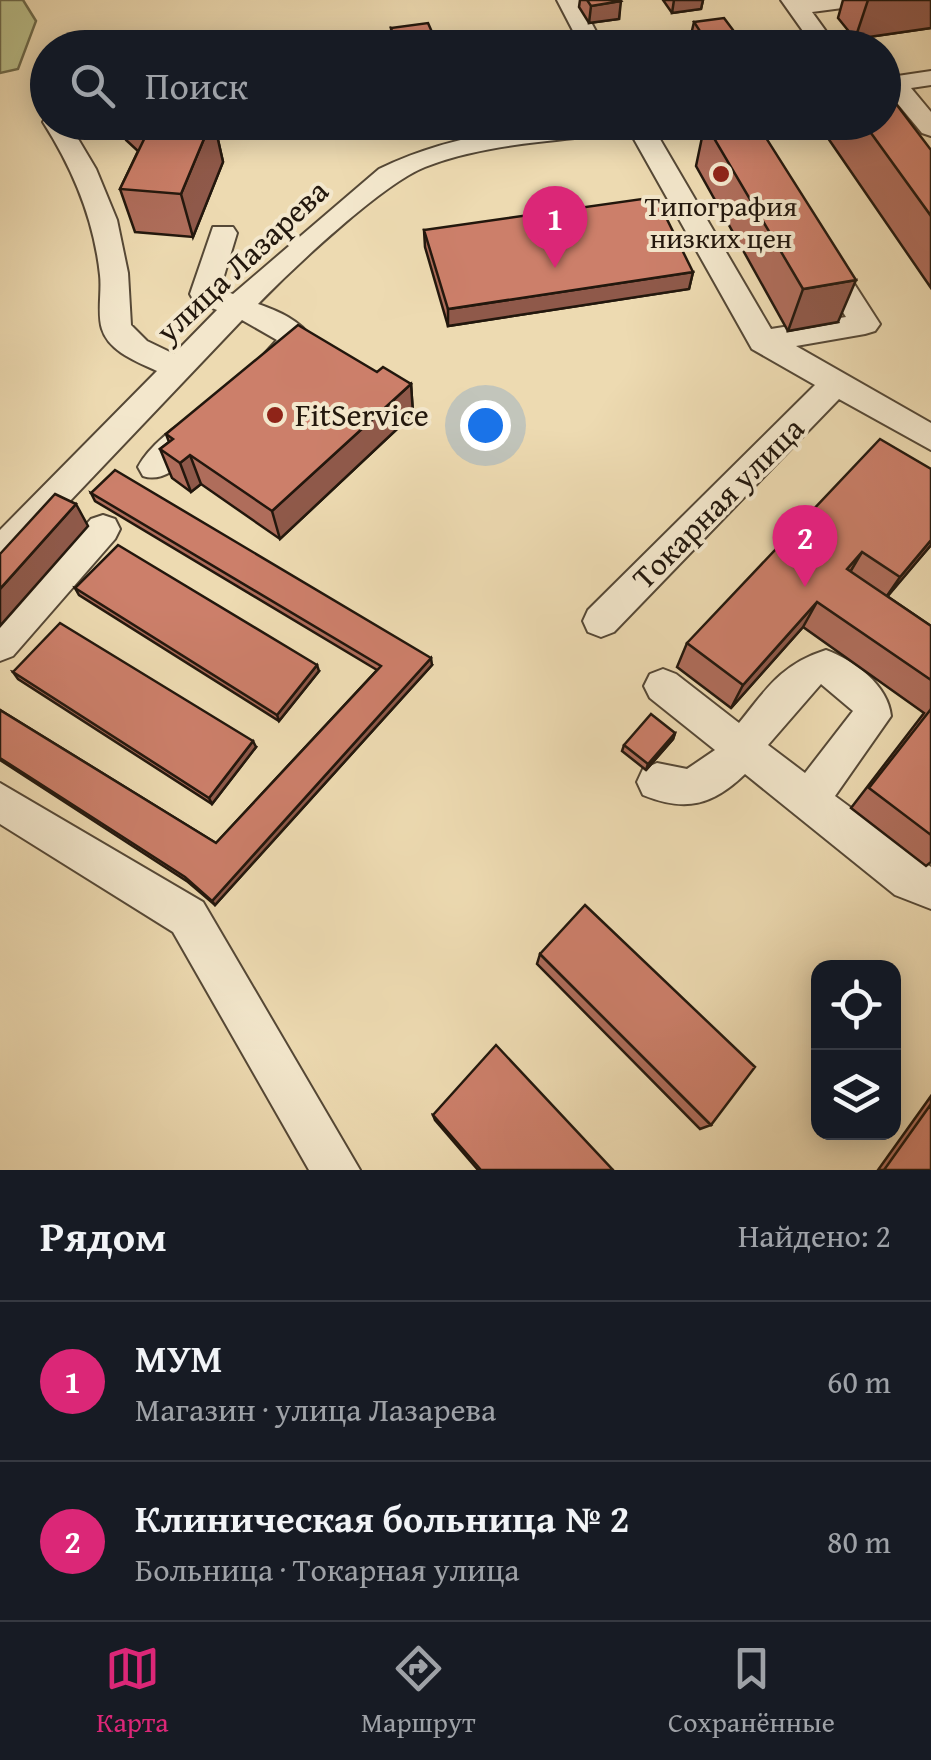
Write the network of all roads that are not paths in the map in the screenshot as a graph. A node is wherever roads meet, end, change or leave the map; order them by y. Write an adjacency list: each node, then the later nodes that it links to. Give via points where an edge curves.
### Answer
1 (568, 0): 4 (street)
2 (850, 0): 3 (street)
3 (795, 3): 5 (street)
4 (584, 30)
5 (814, 30)
6 (931, 78): 7 (street)
7 (901, 82)
8 (901, 97): 9 (street)
9 (931, 128)
10 (64, 140): 17 (street, via 99,204 115,273 116,328 136,349)
11 (519, 140): 15 (street, улица Лазарева, via 446,150 388,174)
12 (651, 140): 16 (street)
13 (223, 232): 15 (street, via 204,294)
14 (812, 240): 16 (street, via 866,324)
15 (236, 309): 17 (street, улица Лазарева); 18 (street, via 271,320 297,339)
16 (763, 341): 19 (street)
17 (178, 368): 24 (street, улица Лазарева)
18 (254, 378)
19 (835, 384): 21 (street); 25 (street, Токарная улица)
20 (226, 403): 22 (street)
21 (931, 438)
22 (154, 467)
23 (103, 530): 26 (street)
24 (0, 552)
25 (601, 622)
26 (0, 646)
27 (663, 686): 28 (street)
28 (743, 749): 29 (street, via 708,781 684,789); 30 (street); 30 (street, via 804,674 826,666 871,702 872,716)
29 (656, 782)
30 (808, 800): 32 (street, via 910,880)
31 (0, 802): 33 (street, via 188,917)
32 (931, 888)
33 (336, 1170)

